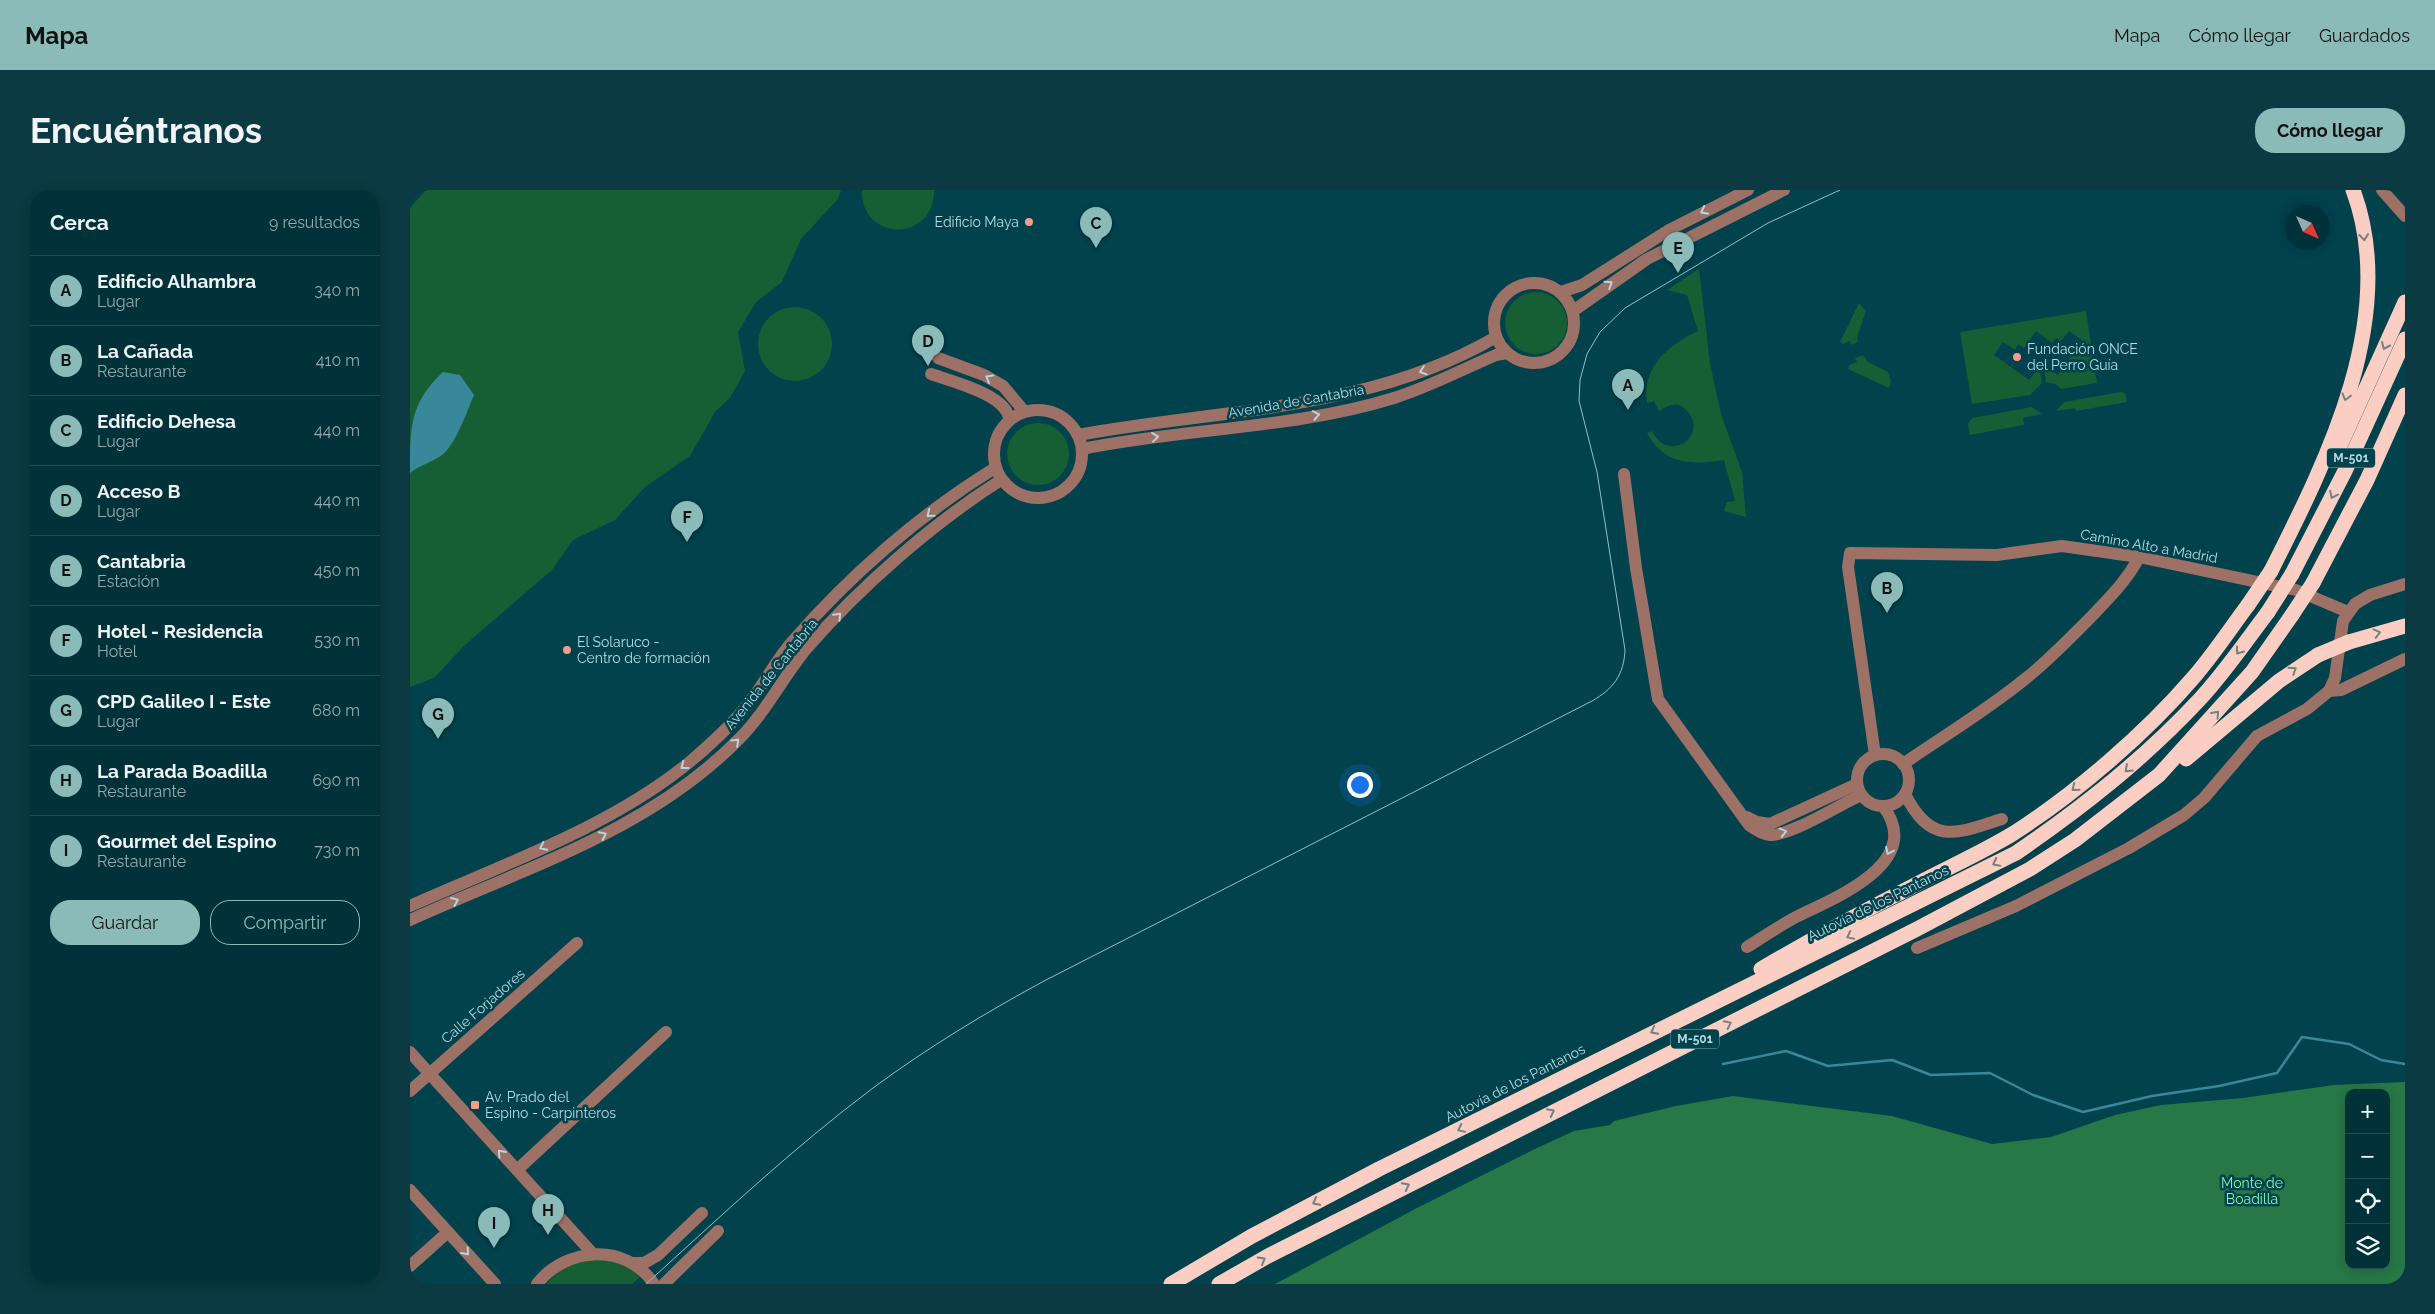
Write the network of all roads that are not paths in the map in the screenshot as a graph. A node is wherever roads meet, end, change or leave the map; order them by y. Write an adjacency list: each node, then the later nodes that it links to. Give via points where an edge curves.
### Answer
1 (1748, 190): 6 (street, one-way to 6, via 1669,230 1582,285)
2 (1784, 190): 8 (street, one-way to 2, via 1647,259)
3 (2353, 190): 23 (highway, one-way to 23, via 2363,222 2367,286 2357,357 2338,426 2325,459)
4 (2382, 190): 5 (street)
5 (2405, 216)
6 (1561, 292): 8 (street); 9 (street, via 1537,283 1518,286 1502,299 1495,316)
7 (2405, 302): 23 (highway, one-way to 23, via 2322,485 2296,534)
8 (1573, 311): 11 (street, via 1575,326 1571,339 1554,358 1540,363 1525,362)
9 (1496, 337): 11 (street); 17 (street, Avenida de Cantabria, one-way to 17, via 1436,367 1344,394)
10 (2405, 339): 43 (highway, Autovía de los Pantanos / M-501, one-way to 43, bridge, via 2346,469 2292,574 2268,612 2201,698 2122,774 2076,812 2016,853)
11 (1507, 353): 18 (street, Avenida de Cantabria, one-way to 11, via 1350,409 1395,398)
12 (938, 358): 15 (street, one-way to 12, via 1003,386 984,375)
13 (931, 374): 16 (street, via 988,395 1006,409)
14 (2405, 395): 33 (highway, M-501, one-way to 14, bridge, via 2252,672 2314,583 2367,480)
15 (1024, 411): 16 (street); 17 (street, via 1041,409 1056,413)
16 (1009, 420): 19 (street, via 994,442)
17 (1078, 434): 18 (street)
18 (1082, 448): 21 (street, via 1081,466 1072,482 1060,493 1031,498 1016,493)
19 (995, 468): 21 (street); 38 (street, Avenida de Cantabria, one-way to 38, via 969,484 876,558 791,643 748,705 727,728 657,787 593,823)
20 (1624, 474): 34 (street, via 1658,699 1743,814 1757,822 1770,824)
21 (1001, 480): 39 (street, Avenida de Cantabria, one-way to 21, via 538,866 630,822 669,797 739,739 763,711 806,649 895,560)
22 (2139, 557): 27 (street, Camino Alto a Madrid, via 2296,590); 31 (street, Camino Alto a Madrid, via 2062,546 1997,555 1850,553 1848,567); 32 (street, via 2108,599 2026,679)
23 (2271, 571): 43 (highway, one-way to 43, bridge, via 2193,678 2126,746 2053,805 2013,833 1804,944 1712,996)
24 (2405, 584): 25 (street)
25 (2377, 593): 26 (street); 27 (street, via 2362,599)
26 (2405, 594)
27 (2348, 612): 30 (street, via 2340,632 2335,678)
28 (2405, 626): 33 (highway, one-way to 28, bridge, via 2178,766 2278,680 2318,655 2349,642)
29 (2405, 659): 30 (street, via 2341,690)
30 (2329, 691): 42 (street, via 2307,709 2257,736 2204,798 2161,830 2016,906)
31 (1874, 755): 32 (street, via 1894,756); 34 (street, via 1862,764 1857,773)
32 (1903, 764): 35 (street, via 1909,782)
33 (2159, 775): 61 (highway, M-501, one-way to 33, via 1268,1256 1980,897 2075,840)
34 (1859, 790): 36 (street, via 1871,804)
35 (1905, 794): 36 (street, via 1896,803); 37 (street, via 1914,812 1940,832 1961,833)
36 (1882, 806): 41 (street, one-way to 41, via 1891,818 1894,830 1893,844 1883,864 1862,884)
37 (2002, 819)
38 (410, 906)
39 (410, 920)
40 (577, 943): 46 (street, Calle Forjadores)
41 (1747, 946)
42 (1917, 948)
43 (1697, 1009): 60 (highway, Autovía de los Pantanos / M-501, one-way to 60, via 1379,1169 1252,1236)
44 (666, 1032): 48 (street)
45 (410, 1052): 46 (street)
46 (429, 1073): 47 (street, Calle Forjadores); 48 (street, one-way to 46)
47 (410, 1091)
48 (517, 1170): 53 (street)
49 (410, 1190): 52 (street)
50 (702, 1214): 54 (street, via 658,1255 644,1263)
51 (718, 1231): 59 (street)
52 (448, 1232): 55 (street); 56 (street, one-way to 56)
53 (593, 1254): 54 (street, via 613,1256); 57 (street, via 568,1259 547,1272)
54 (632, 1263): 58 (street)
55 (410, 1266)
56 (496, 1284)
57 (537, 1284)
58 (654, 1284)
59 (664, 1284)
60 (1172, 1284)
61 (1219, 1284)

